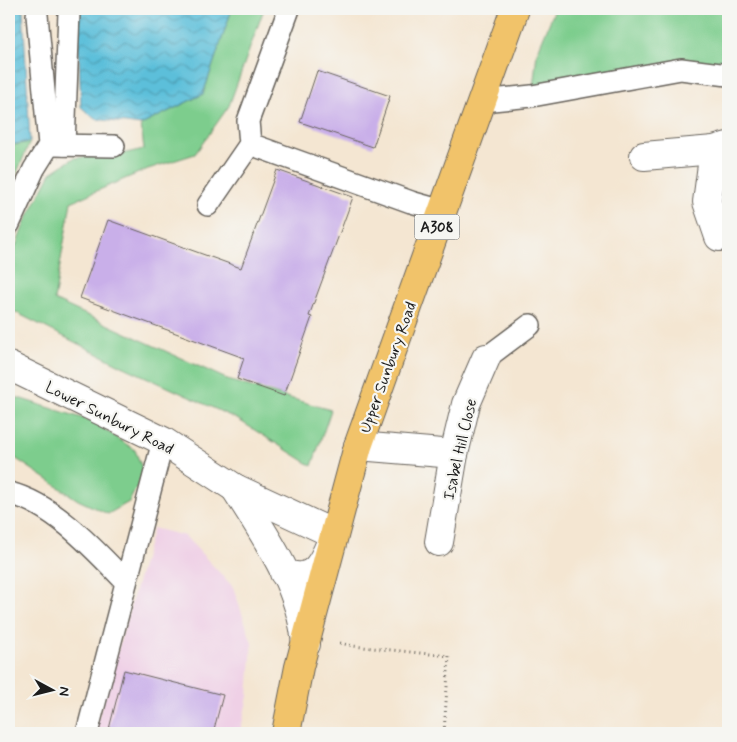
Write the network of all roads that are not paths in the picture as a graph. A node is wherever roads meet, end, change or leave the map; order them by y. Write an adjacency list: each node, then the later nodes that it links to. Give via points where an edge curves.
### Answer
1 (290, 9): 7 (lane, via 248,121)
2 (515, 9): 6 (highway, Upper Sunbury Road / A308)
3 (69, 12): 8 (lane)
4 (37, 15): 8 (lane)
5 (728, 75): 6 (lane, via 681,69 532,96)
6 (482, 101): 13 (highway, Upper Sunbury Road / A308)
7 (250, 144): 12 (lane); 13 (lane)
8 (56, 145): 9 (lane); 14 (lane, via 34,169)
9 (114, 146)
10 (721, 148): 11 (street); 15 (street, via 707,202)
11 (644, 156)
12 (208, 205)
13 (443, 211): 20 (highway, Upper Sunbury Road / A308)
14 (9, 224)
15 (724, 238)
16 (530, 324): 17 (lane)
17 (486, 358): 21 (street, Isabel Hill Close, via 466,404)
18 (9, 366): 19 (street, Lower Sunbury Road)
19 (163, 441): 22 (street, Lower Sunbury Road); 27 (lane)
20 (358, 446): 21 (street); 24 (highway, Upper Sunbury Road / A308)
21 (454, 454): 25 (street, Isabel Hill Close)
22 (235, 488): 24 (street, Lower Sunbury Road); 26 (street, Lower Sunbury Road)
23 (9, 493): 27 (lane, via 21,496 76,530)
24 (334, 534): 26 (street, via 323,562 311,573 303,577); 28 (highway, Upper Sunbury Road / A308)
25 (439, 542)
26 (284, 573): 28 (street, Lower Sunbury Road, via 304,623)
27 (126, 582): 29 (lane)
28 (306, 644): 30 (highway, Upper Sunbury Road / A308)
29 (87, 733)
30 (286, 733)

